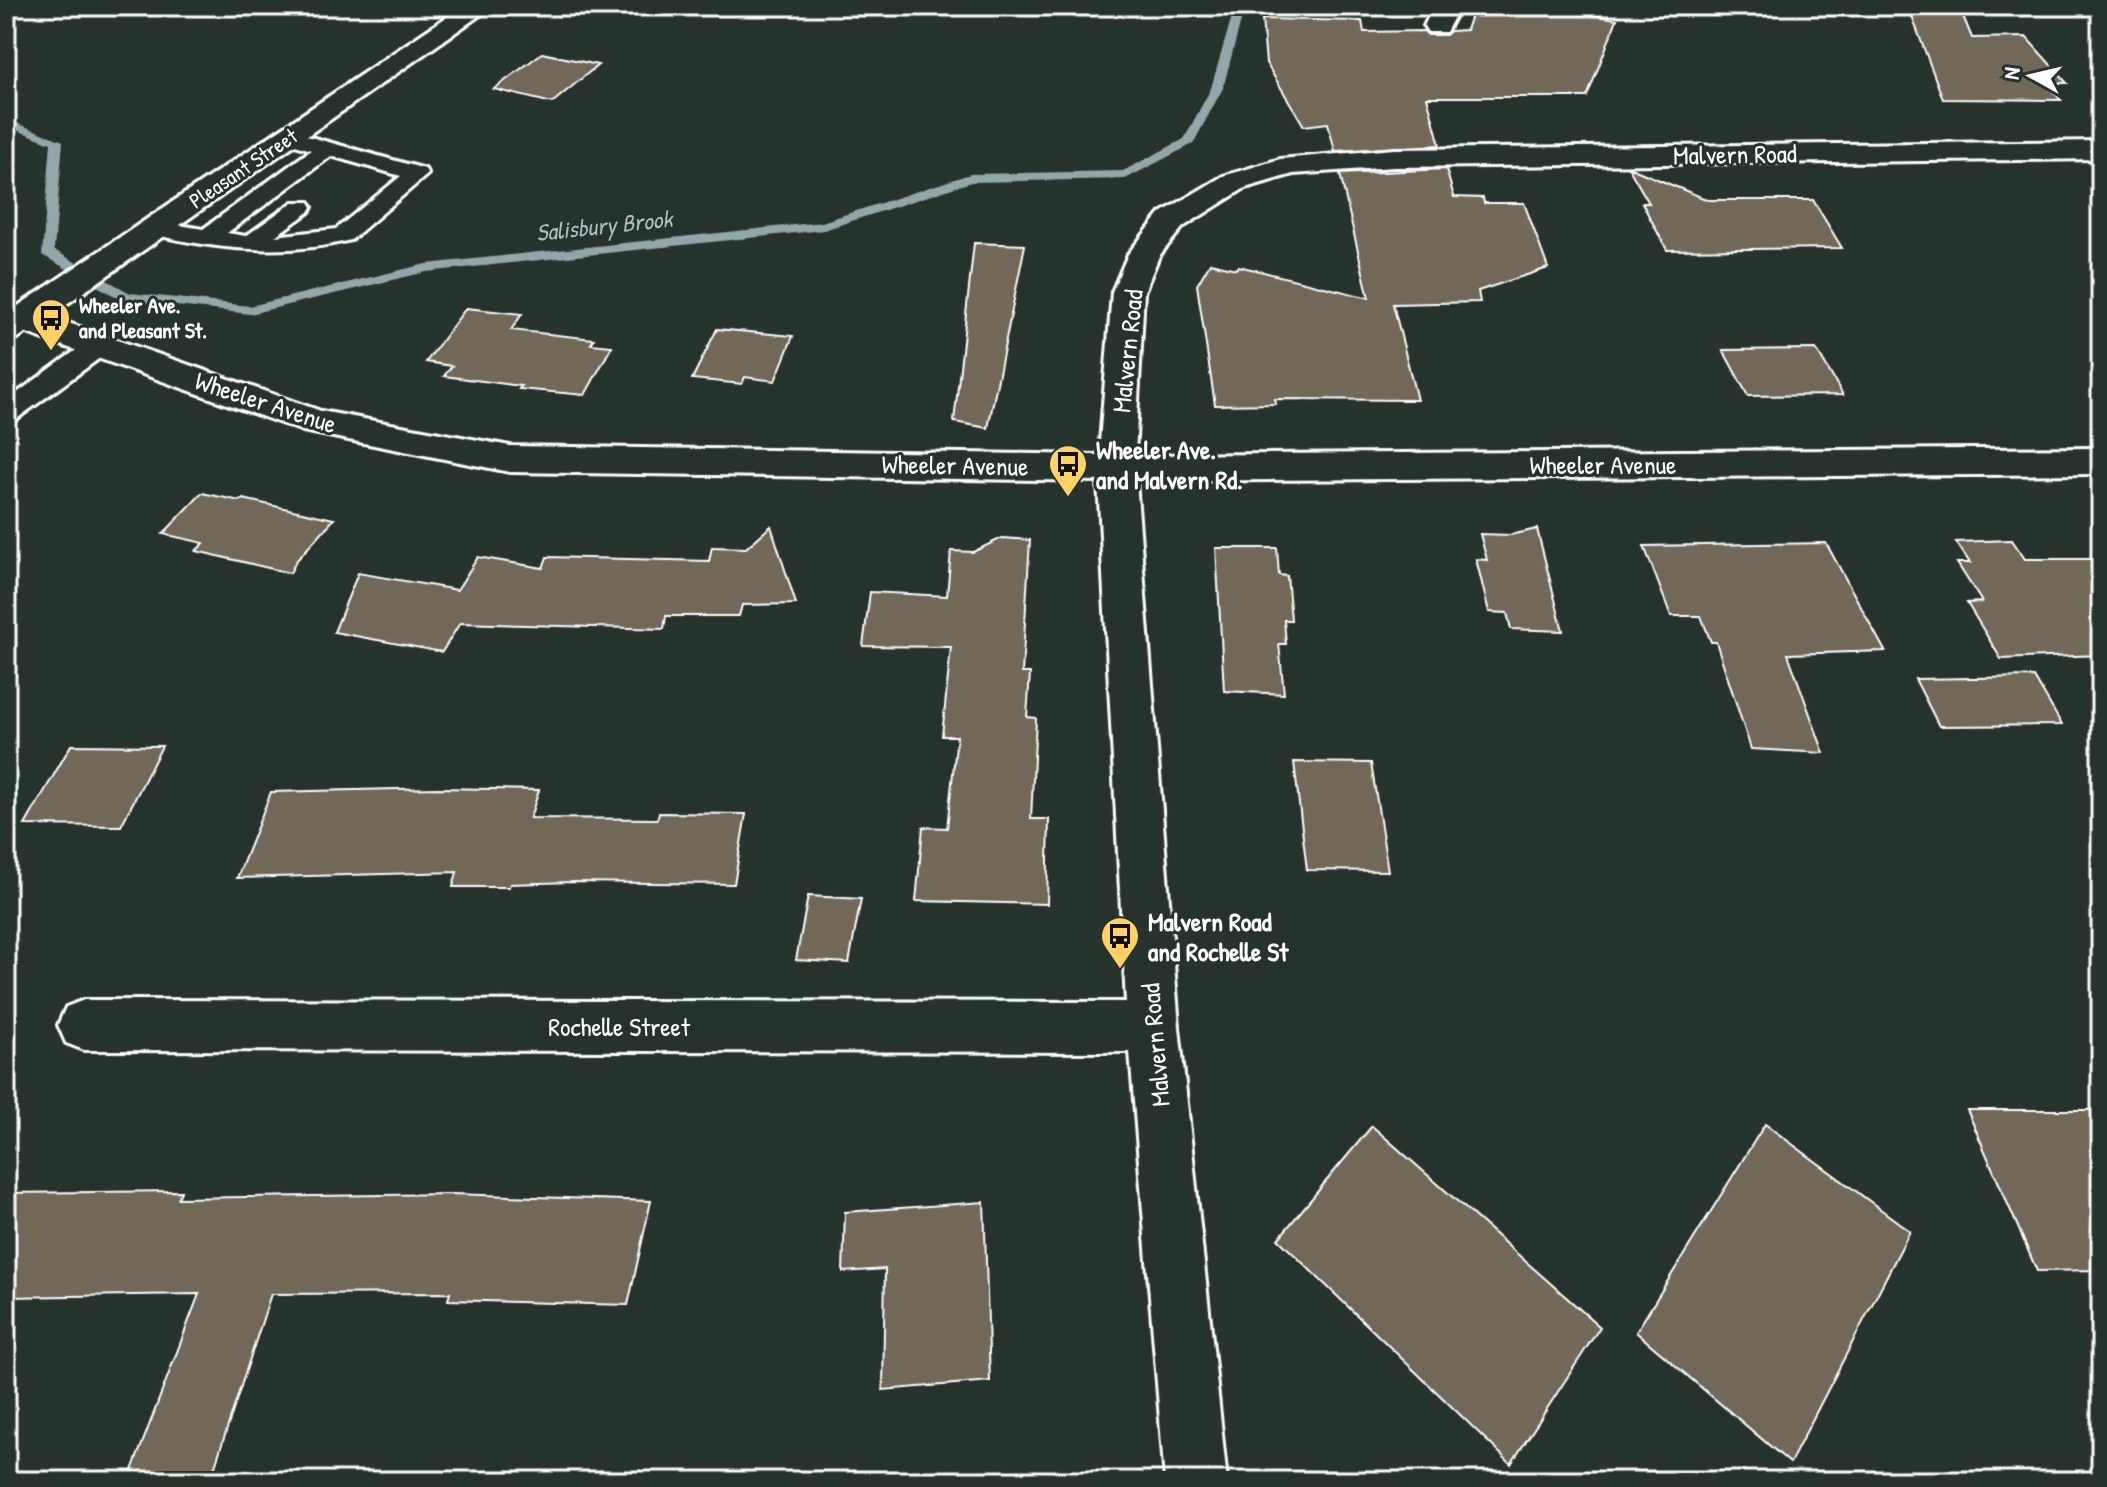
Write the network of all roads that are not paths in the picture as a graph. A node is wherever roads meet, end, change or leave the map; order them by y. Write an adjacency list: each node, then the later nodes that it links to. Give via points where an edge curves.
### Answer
1 (480, 6): 2 (street, Pleasant Street)
2 (289, 137): 3 (lane); 8 (street, Pleasant Street)
3 (328, 148): 5 (lane); 9 (lane)
4 (2101, 150): 15 (street, Malvern Road, via 1394,158 1290,165 1234,182 1172,220 1144,254 1128,292)
5 (368, 160): 6 (lane); 10 (lane, via 417,174 343,235)
6 (343, 177)
7 (301, 207): 10 (lane)
8 (155, 228): 9 (lane); 11 (street, Pleasant Street)
9 (206, 238): 10 (lane)
10 (250, 244)
11 (24, 317): 12 (street, Wheeler Avenue)
12 (99, 346): 13 (lane); 15 (street, Wheeler Avenue, via 316,422 510,459)
13 (6, 414)
14 (2101, 461): 15 (street, Wheeler Avenue)
15 (1116, 468): 17 (street, Malvern Road)
16 (84, 1025): 17 (street, Rochelle Street)
17 (1153, 1027): 18 (street, Malvern Road)
18 (1196, 1481)

